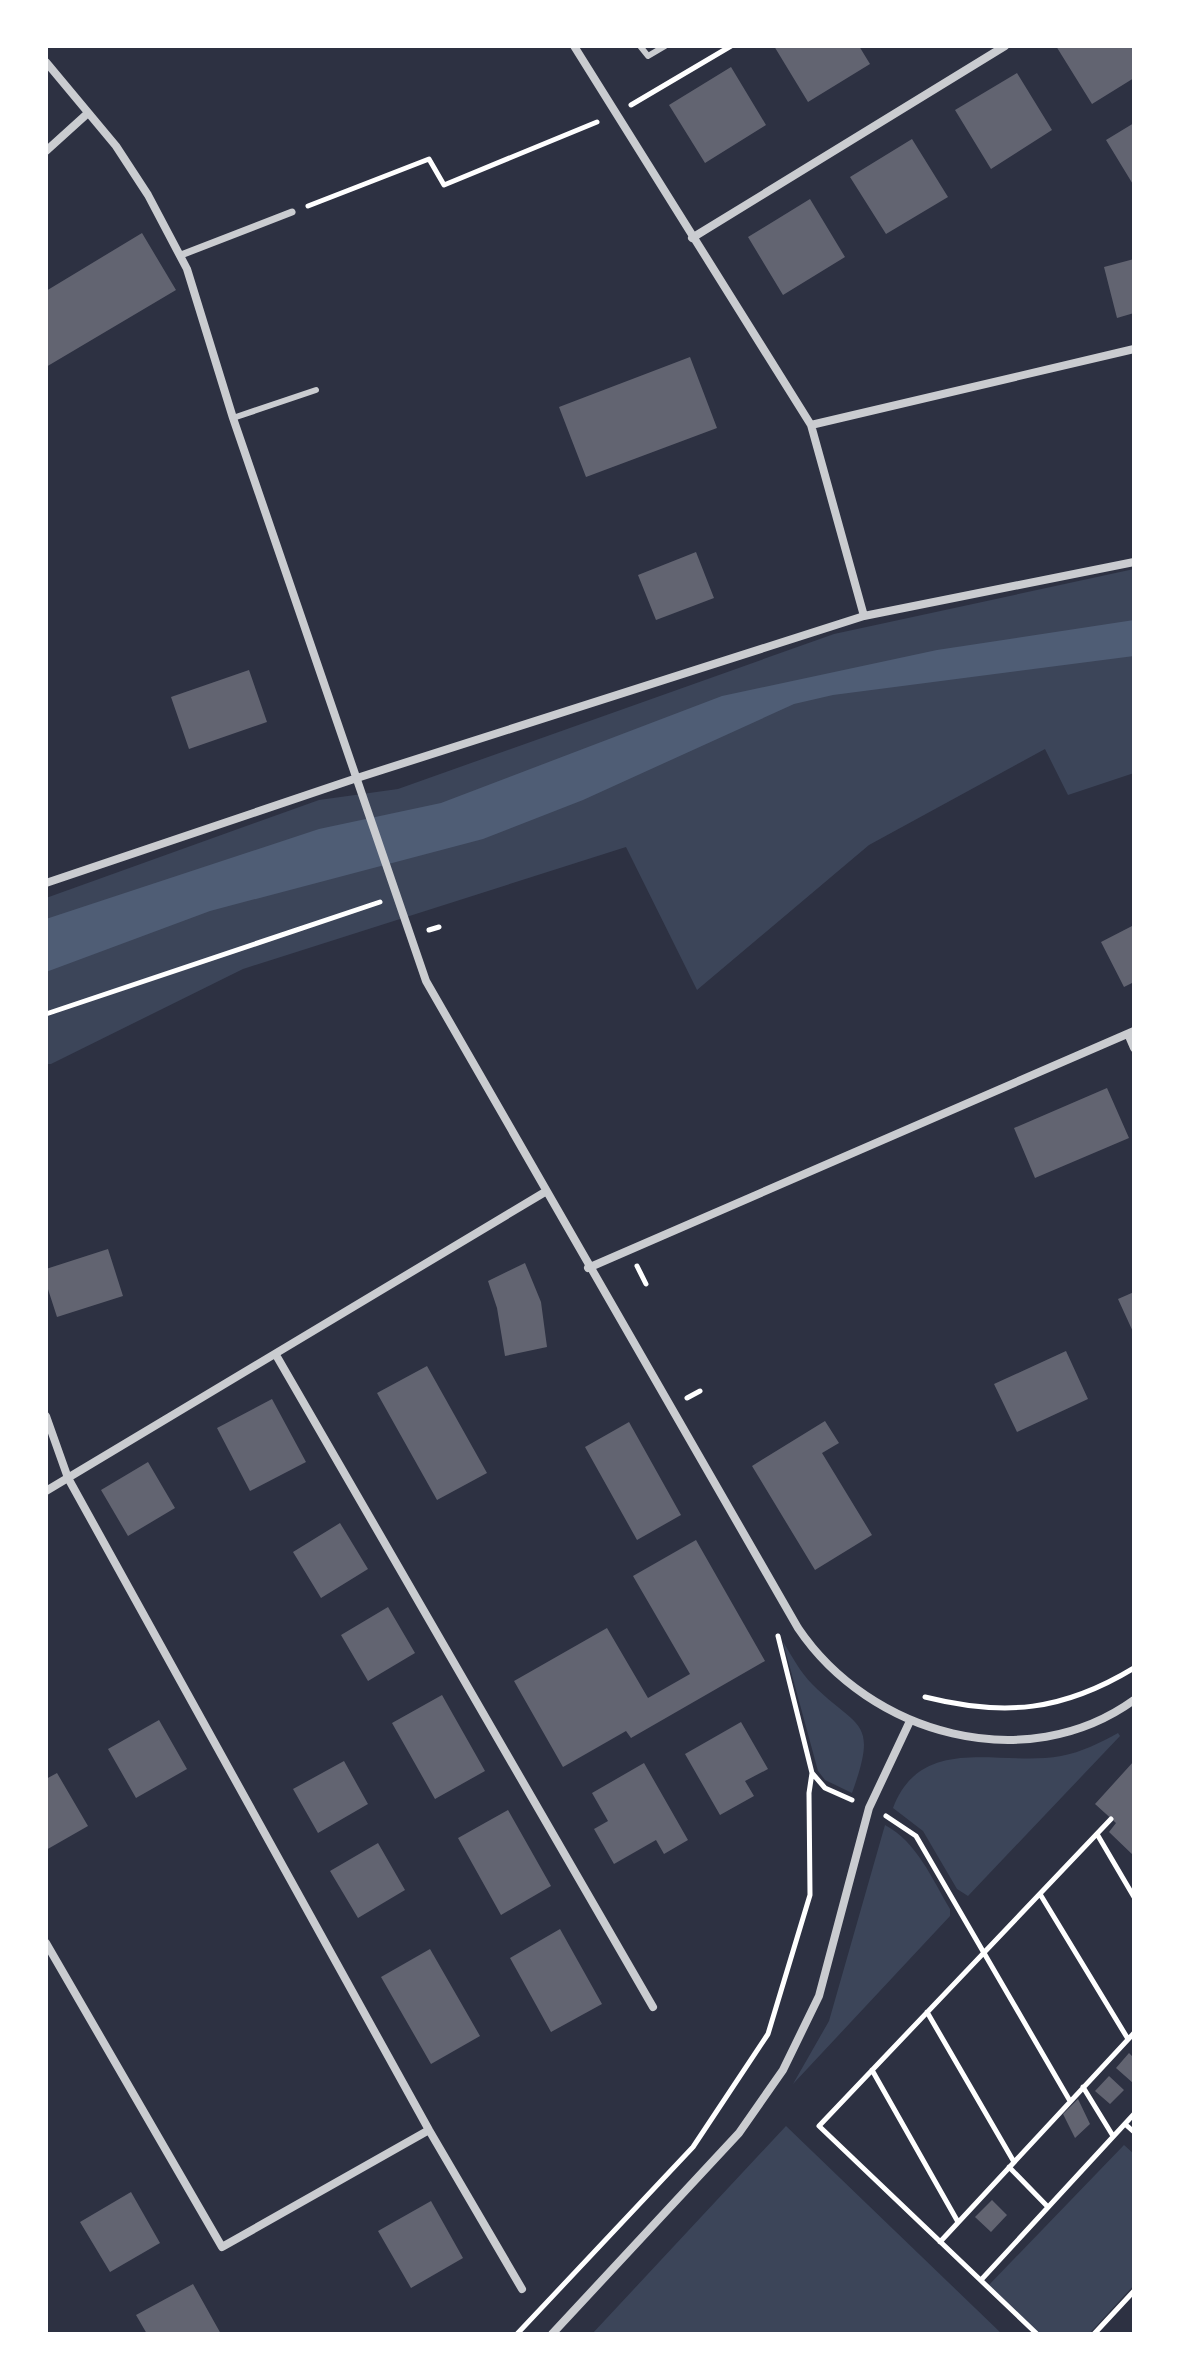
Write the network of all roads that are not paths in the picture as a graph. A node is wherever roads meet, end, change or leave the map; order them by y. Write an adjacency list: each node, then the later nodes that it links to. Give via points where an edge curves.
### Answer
1 (574, 46): 9 (street)
2 (640, 46): 3 (lane, via 648,56)
3 (665, 46)
4 (1005, 46): 9 (street)
5 (46, 62): 6 (street)
6 (88, 113): 7 (street); 10 (street, via 148,195)
7 (46, 151)
8 (292, 212): 10 (street)
9 (692, 238): 14 (street)
10 (181, 255): 13 (street)
11 (1134, 349): 14 (street)
12 (316, 390): 13 (lane)
13 (233, 418): 17 (street)
14 (811, 425): 16 (street)
15 (1134, 562): 16 (street)
16 (864, 616): 17 (street)
17 (357, 778): 18 (street); 21 (street, via 426,981)
18 (46, 883)
19 (1131, 1032): 20 (street); 22 (street)
20 (1134, 1048)
21 (545, 1192): 22 (street); 23 (street)
22 (588, 1268): 28 (street, via 809,1644 832,1669)
23 (276, 1355): 25 (street); 30 (street)
24 (46, 1416): 25 (street)
25 (68, 1478): 26 (street); 31 (street)
26 (46, 1491)
27 (1134, 1700): 28 (street, via 1096,1722 1055,1736 982,1739)
28 (910, 1721): 33 (street, via 869,1808 819,1996 783,2070 739,2133)
29 (46, 1943): 31 (street, via 222,2247)
30 (653, 2007)
31 (429, 2130): 32 (street)
32 (522, 2289)
33 (552, 2334)

